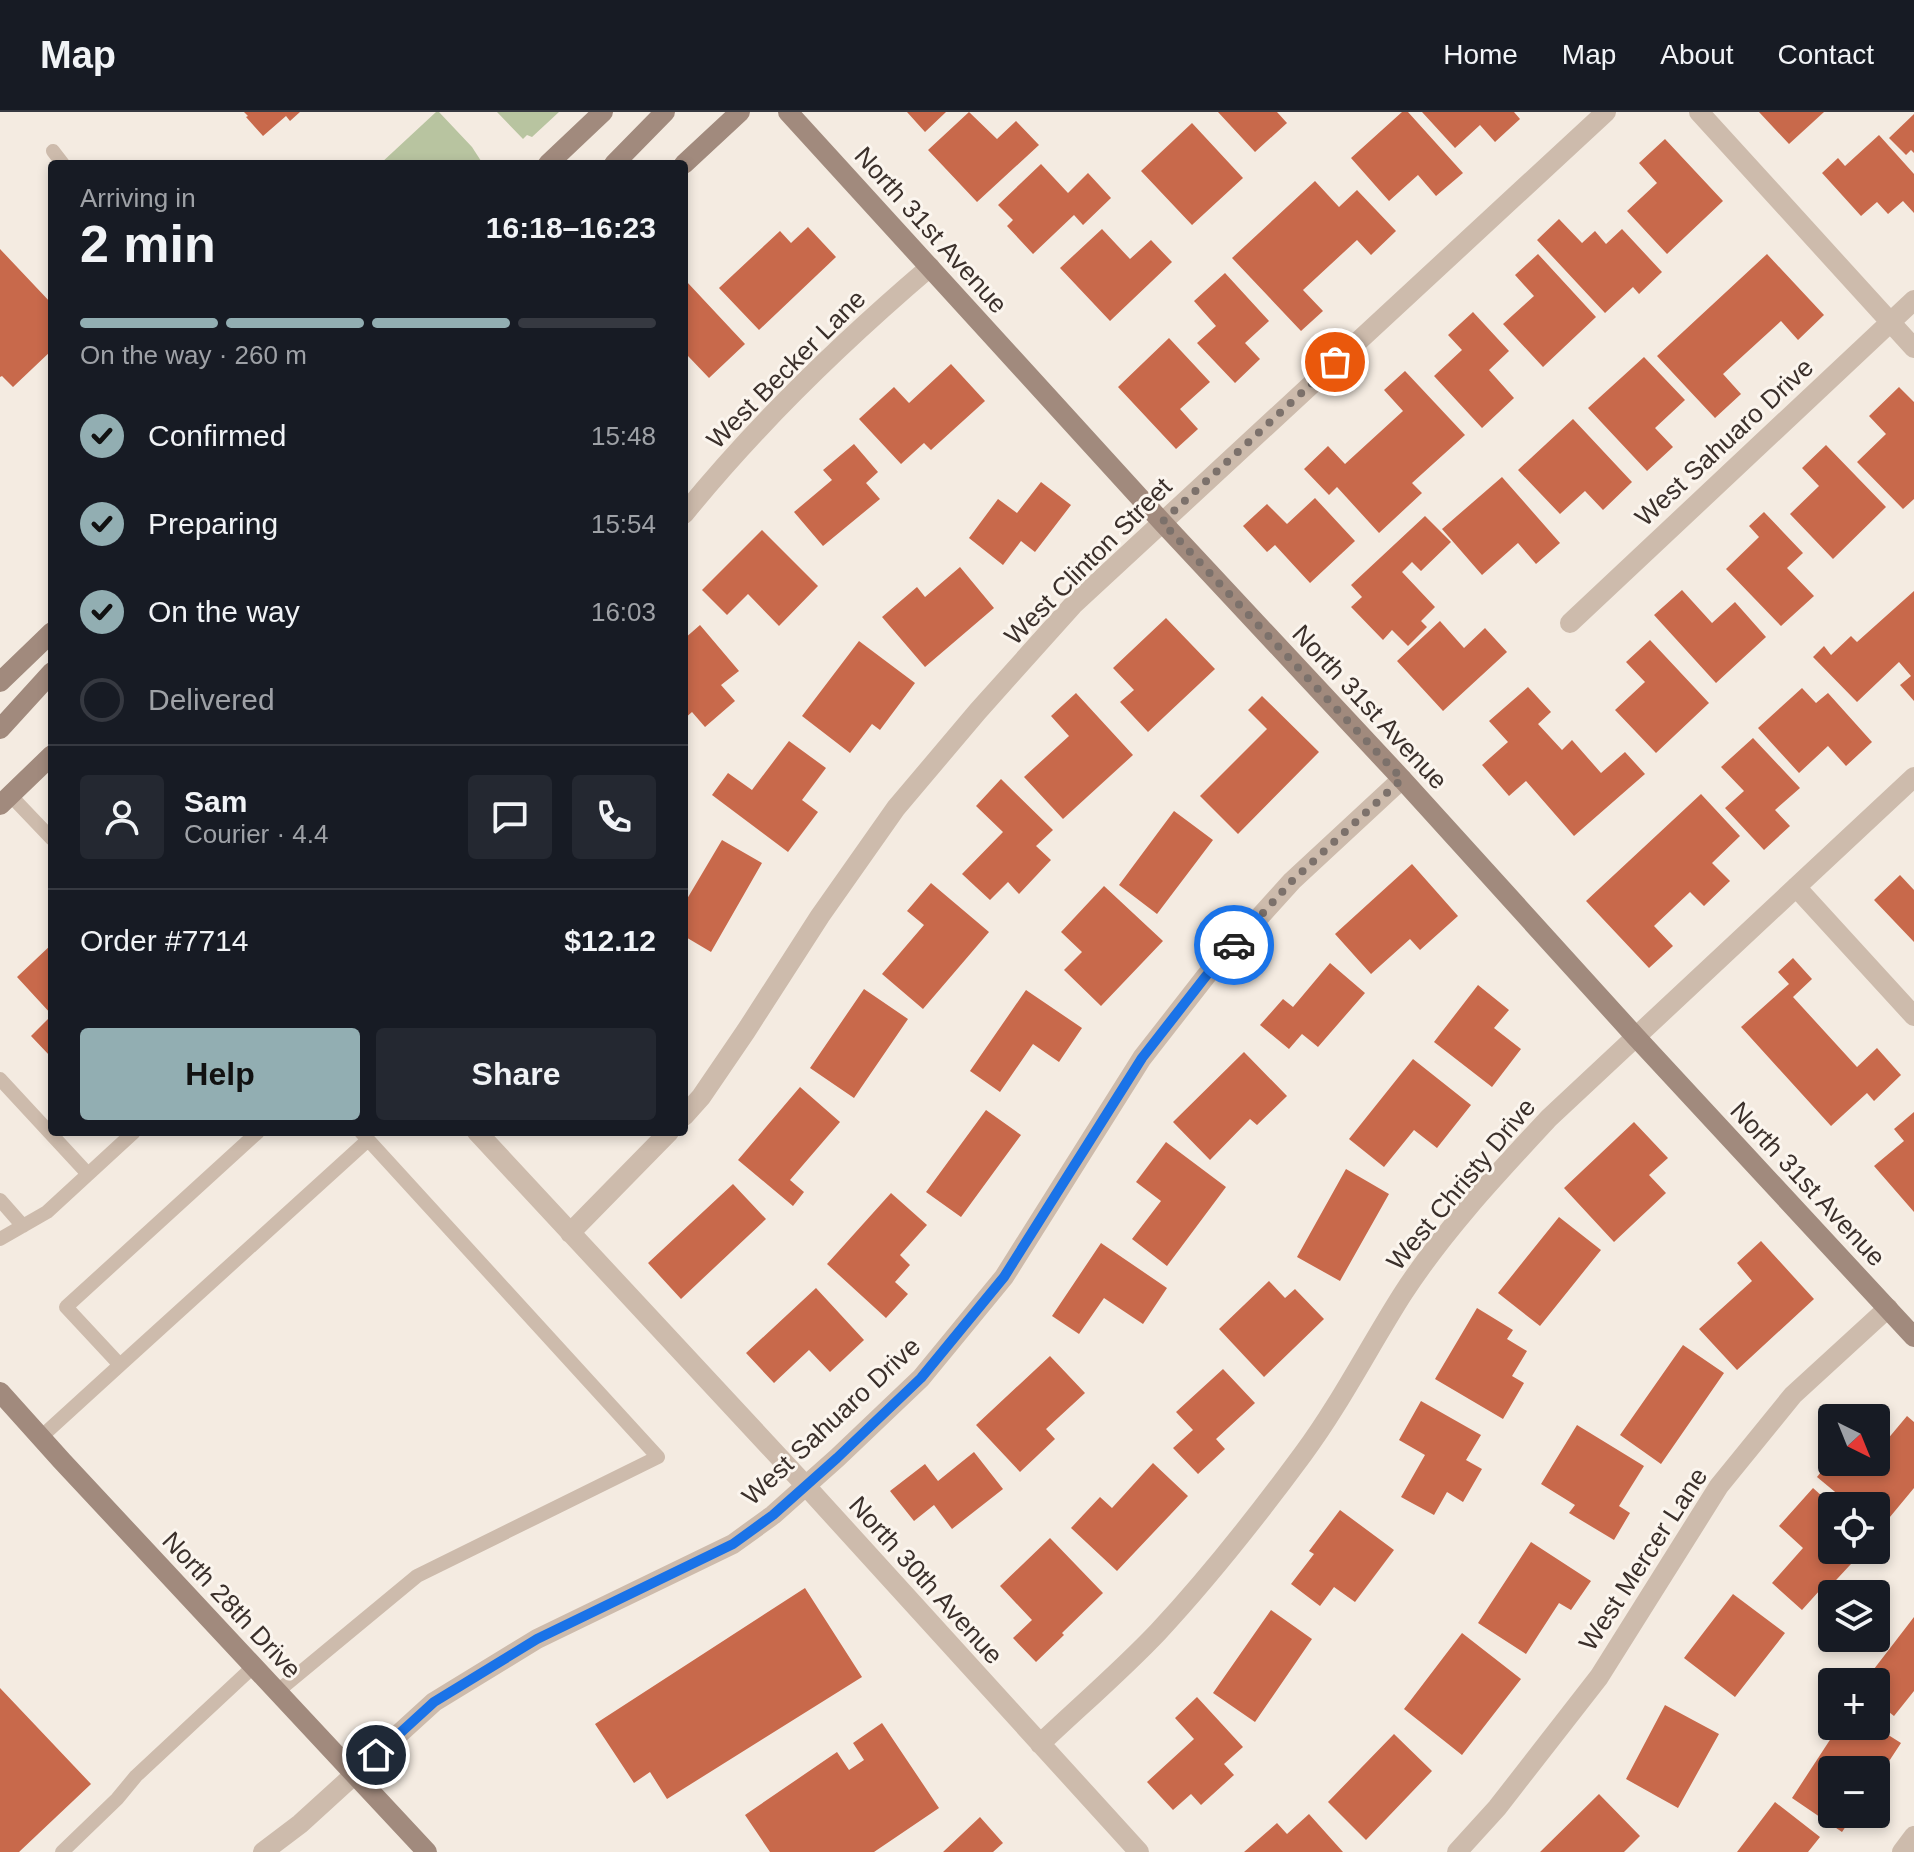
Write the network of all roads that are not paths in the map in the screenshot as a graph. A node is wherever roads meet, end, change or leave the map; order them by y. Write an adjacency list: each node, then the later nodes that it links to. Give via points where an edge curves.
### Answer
1 (603, 112): 9 (street)
2 (665, 112): 10 (street)
3 (740, 112): 11 (street)
4 (788, 112): 12 (street, North 31st Avenue)
5 (1606, 112): 17 (street, West Clinton Street)
6 (1699, 112): 14 (street)
7 (53, 151): 8 (lane)
8 (60, 160)
9 (552, 160)
10 (618, 160)
11 (688, 160)
12 (930, 267): 16 (street, West Becker Lane, via 779,408); 17 (street, North 31st Avenue)
13 (1914, 300): 14 (street, West Sahuaro Drive)
14 (1890, 322): 15 (street); 18 (street, West Sahuaro Drive)
15 (1914, 348)
16 (688, 510)
17 (1162, 522): 25 (street, North 31st Avenue); 32 (street, West Clinton Street, via 1073,605 896,808)
18 (1570, 623)
19 (48, 636): 21 (street)
20 (48, 676): 22 (street)
21 (0, 682)
22 (0, 729)
23 (48, 759): 26 (street)
24 (1914, 777): 28 (street, West Christy Drive)
25 (1402, 779): 30 (street, North 31st Avenue); 50 (street, West Sahuaro Drive, via 1292,881 1206,976 1142,1058 1004,1277 921,1378)
26 (5, 800): 27 (lane)
27 (48, 836)
28 (1796, 887): 29 (street); 30 (street, West Christy Drive)
29 (1914, 1016)
30 (1636, 1037): 45 (street, North 31st Avenue); 53 (street, West Christy Drive, via 1549,1118 1448,1231 1403,1293 1306,1450 1210,1572 1157,1633)
31 (0, 1079): 33 (lane)
32 (688, 1112)
33 (48, 1131)
34 (53, 1136): 40 (lane)
35 (130, 1136): 40 (lane)
36 (254, 1136): 47 (lane, via 66,1307)
37 (364, 1136): 47 (lane); 52 (lane, via 658,1457 417,1576)
38 (481, 1136): 43 (street, North 30th Avenue)
39 (665, 1136): 43 (street)
40 (88, 1174): 42 (lane, via 47,1212)
41 (0, 1200): 42 (lane)
42 (23, 1226): 44 (lane)
43 (570, 1233): 50 (street, North 30th Avenue)
44 (0, 1239)
45 (1888, 1308): 46 (street, North 31st Avenue); 60 (street, West Mercer Lane, via 1793,1395 1719,1486 1599,1677)
46 (1914, 1337)
47 (120, 1365): 49 (lane)
48 (0, 1392): 49 (street, North 28th Drive)
49 (41, 1437): 51 (street, North 28th Drive)
50 (806, 1486): 53 (street, North 30th Avenue); 54 (street, West Sahuaro Drive, via 733,1544 537,1639 434,1702)
51 (254, 1666): 52 (street, North 28th Drive); 56 (lane)
52 (278, 1691): 54 (street, North 28th Drive)
53 (1040, 1744): 59 (street, North 30th Avenue)
54 (355, 1774): 57 (street, West Sahuaro Drive); 58 (street, North 28th Drive)
55 (1914, 1836): 61 (street)
56 (62, 1852)
57 (263, 1852)
58 (427, 1852)
59 (1139, 1852)
60 (1457, 1852)
61 (1902, 1852)

